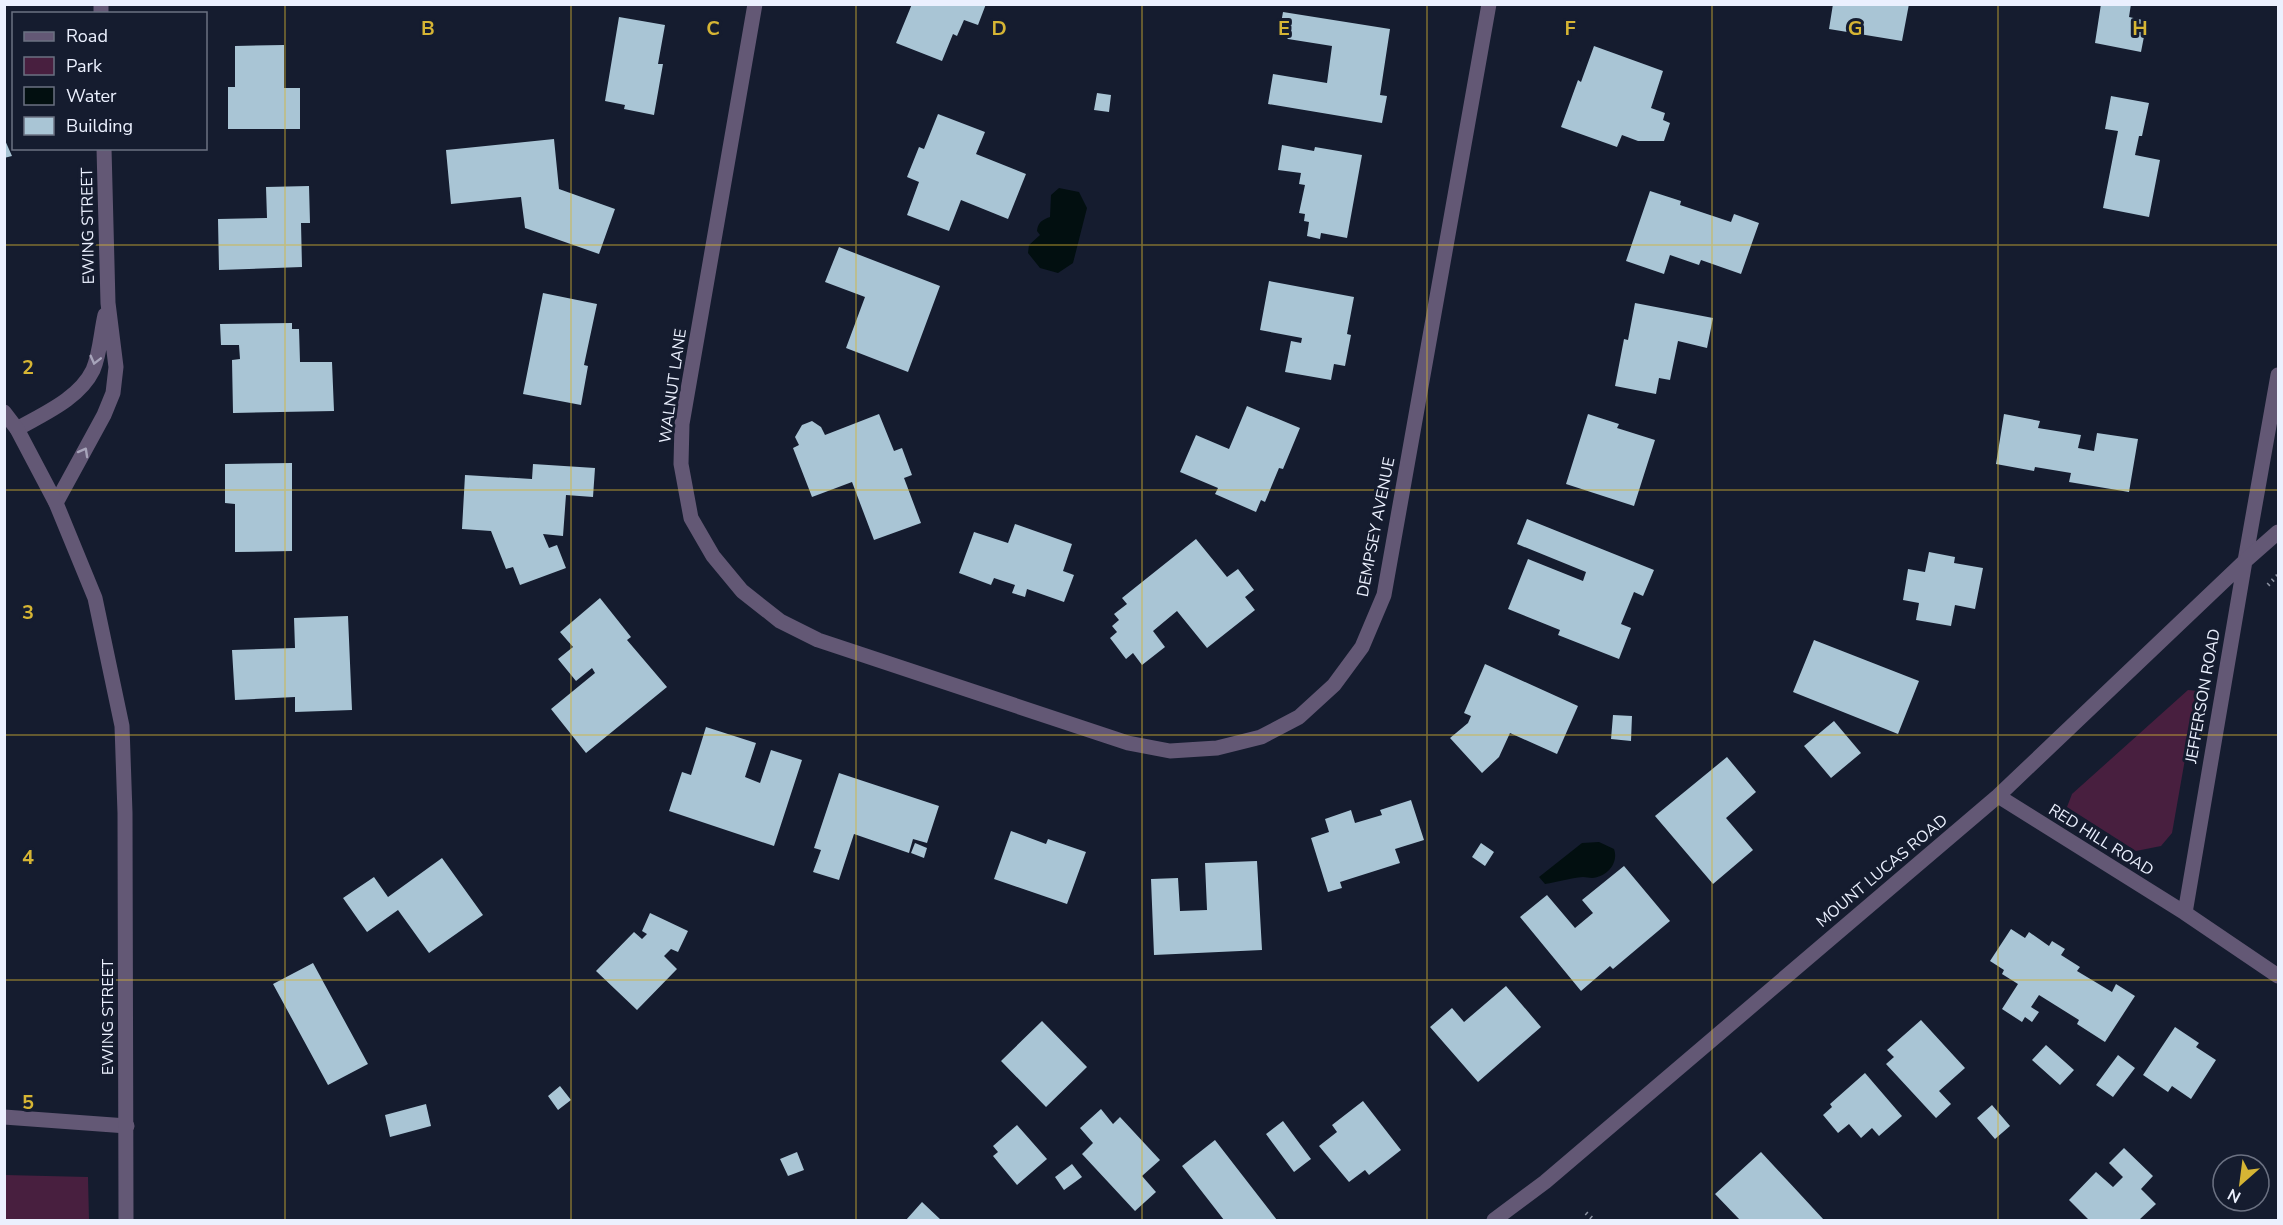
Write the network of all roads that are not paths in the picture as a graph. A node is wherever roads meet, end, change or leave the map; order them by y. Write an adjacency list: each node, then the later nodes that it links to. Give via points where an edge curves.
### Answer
1 (755, 4): 11 (street, WALNUT LANE, via 682,424 681,464 691,518 713,556 742,591 780,621 818,640)
2 (1489, 4): 11 (street, DEMPSEY AVENUE, via 1383,595 1362,647 1334,685 1299,717 1261,738 1217,748 1170,751 1128,743)
3 (104, 150): 4 (street, EWING STREET)
4 (108, 303): 7 (street, EWING STREET, one-way to 7, via 93,369 79,390); 8 (street, EWING STREET, one-way to 4, via 113,393 116,367)
5 (2278, 375): 10 (street, JEFFERSON ROAD)
6 (4, 412): 7 (street, EWING STREET)
7 (17, 429): 8 (street, EWING STREET)
8 (56, 503): 16 (street, EWING STREET, via 95,598 122,726)
9 (2278, 532): 10 (street, MOUNT LUCAS ROAD)
10 (2245, 561): 12 (street, MOUNT LUCAS ROAD); 13 (street, JEFFERSON ROAD)
11 (960, 687)
12 (1998, 796): 13 (street, RED HILL ROAD); 18 (street, MOUNT LUCAS ROAD, via 1545,1182)
13 (2185, 914): 14 (street)
14 (2278, 976)
15 (4, 1117): 16 (street)
16 (127, 1126): 17 (street, EWING STREET)
17 (126, 1221)
18 (1494, 1221)

